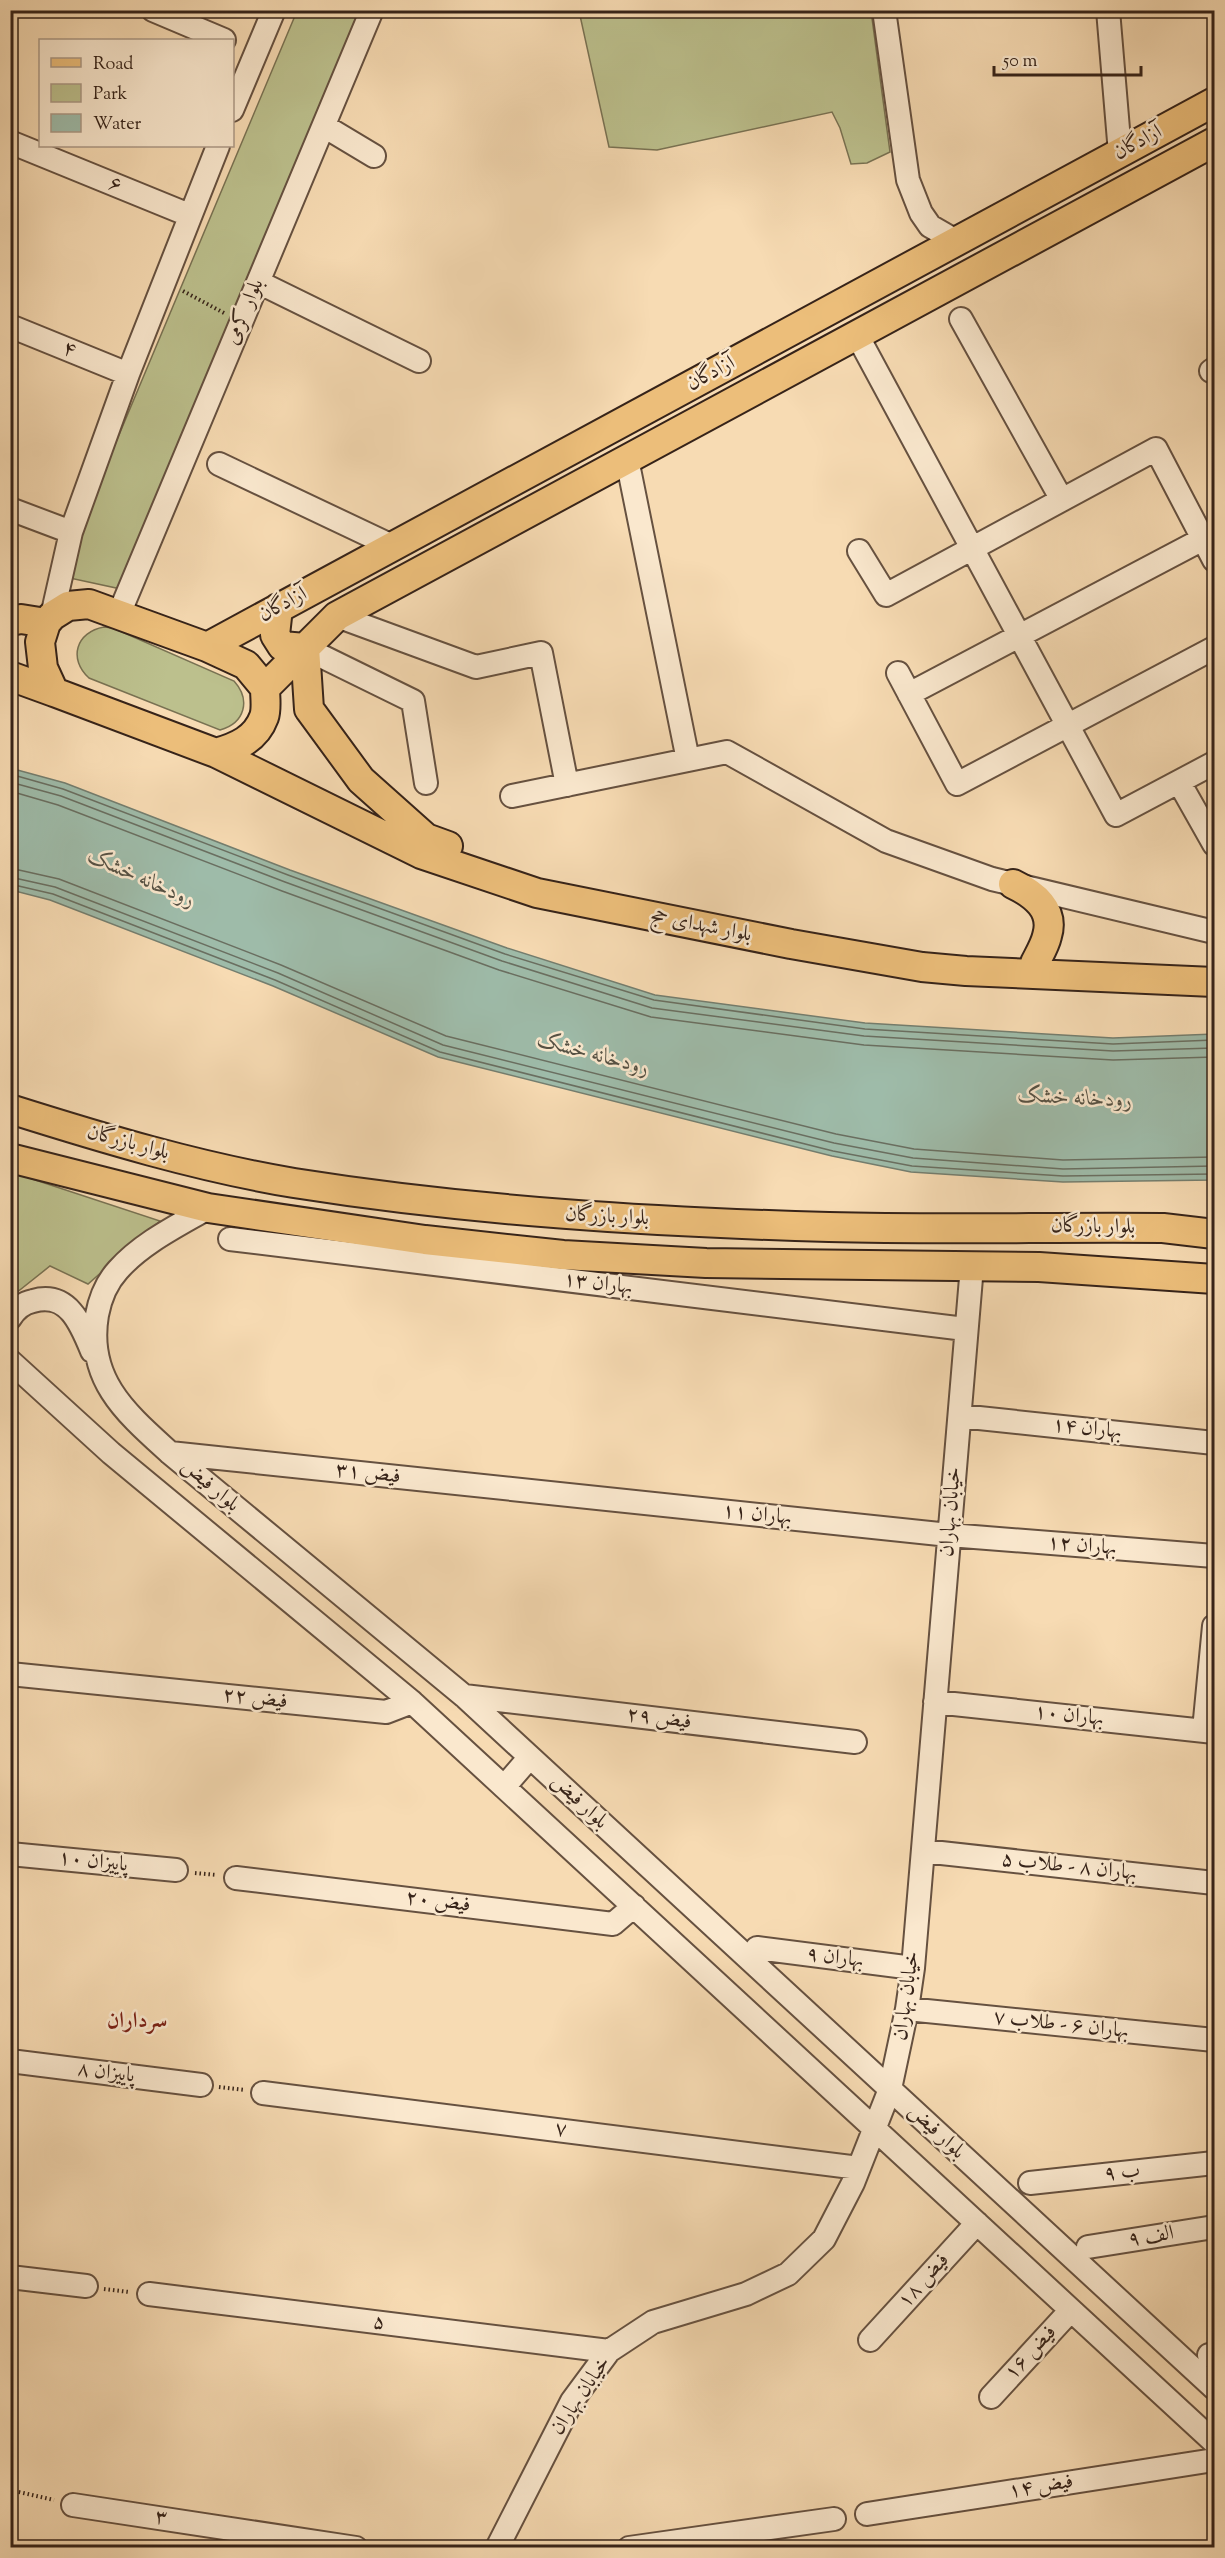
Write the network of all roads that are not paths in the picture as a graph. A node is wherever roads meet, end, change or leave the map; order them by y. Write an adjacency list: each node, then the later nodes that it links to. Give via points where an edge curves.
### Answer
1 (153, 10): 6 (street)
2 (274, 10): 8 (street)
3 (372, 10): 11 (street, بلوار کرمی)
4 (884, 10): 20 (street, via 908,180 930,226)
5 (1108, 10): 15 (street)
6 (222, 39)
7 (234, 45): 8 (street)
8 (256, 54): 10 (street)
9 (1215, 102): 15 (main road, آزادگان)
10 (234, 105)
11 (324, 126): 16 (street); 21 (street, بلوار کرمی)
12 (10, 142): 18 (street, ۶)
13 (1215, 142): 19 (main road, آزادگان)
14 (218, 147): 18 (street)
15 (1120, 153): 17 (main road, آزادگان)
16 (374, 156)
17 (1039, 196): 19 (main road); 20 (main road, آزادگان)
18 (189, 214): 26 (street)
19 (1056, 227): 24 (main road, آزادگان)
20 (956, 241): 33 (main road, آزادگان)
21 (258, 282): 25 (street); 38 (street, بلوار کرمی)
22 (961, 319): 29 (street)
23 (10, 326): 26 (street, ۴)
24 (856, 335): 27 (main road, آزادگان); 34 (street)
25 (419, 361)
26 (128, 374): 31 (street)
27 (627, 459): 39 (main road, آزادگان); 54 (street)
28 (219, 464): 33 (street)
29 (1062, 500): 32 (street, via 1156,449); 34 (street)
30 (10, 509): 31 (street)
31 (71, 532): 40 (street)
32 (1203, 538): 36 (street); 42 (street)
33 (392, 546): 37 (main road, آزادگان)
34 (972, 548): 35 (street, via 885,595); 42 (street)
35 (859, 551)
36 (1215, 560)
37 (278, 608): 43 (main road, آزادگان); 44 (main road, via 275,636 282,646)
38 (119, 614): 40 (main road, via 89,604 68,606); 43 (main road)
39 (337, 616): 44 (main road, آزادگان); 58 (street, via 476,667 541,653)
40 (49, 620): 41 (main road); 49 (main road, via 40,642 43,668)
41 (10, 621)
42 (1020, 636): 50 (street); 52 (street)
43 (207, 647): 48 (main road, via 246,665)
44 (305, 648): 48 (main road, آزادگان); 51 (main road); 57 (street, via 412,701)
45 (1215, 648): 52 (street)
46 (898, 673): 50 (street)
47 (10, 676): 49 (main road, بلوار شهدای حج)
48 (265, 690): 51 (main road); 53 (main road, via 265,716 255,733 239,747)
49 (54, 692): 53 (main road, بلوار شهدای حج)
50 (909, 694): 52 (street, via 957,784)
51 (309, 709): 63 (main road, بلوار شهدای حج, via 361,780 426,838 539,877 765,924 941,956)
52 (1068, 725): 56 (street, via 1116,815)
53 (216, 753): 65 (main road, بلوار شهدای حج, via 421,854 537,893 922,967)
54 (688, 760): 58 (street); 61 (street, via 727,752 886,841)
55 (1215, 763): 56 (street)
56 (1179, 782): 60 (street)
57 (426, 783)
58 (567, 785): 59 (street)
59 (512, 796)
60 (1215, 844)
61 (1013, 884): 62 (street); 63 (main road, via 1034,894 1046,913 1048,935)
62 (1215, 932)
63 (1035, 963): 64 (main road, بلوار شهدای حج)
64 (1215, 967)
65 (1215, 982)
66 (10, 1109): 68 (main road, بلوار بازرگان, via 130,1145 290,1182)
67 (10, 1158): 69 (main road, بلوار بازرگان)
68 (434, 1203): 70 (main road, بلوار بازرگان, via 563,1215 830,1227 1163,1228); 72 (main road)
69 (208, 1208): 72 (main road, بلوار بازرگان); 77 (street, بلوار فیض, via 147,1244 117,1271 100,1299 95,1329)
70 (1215, 1234)
71 (230, 1239): 76 (street, بهاران ۱۳)
72 (425, 1239): 73 (main road, بلوار بازرگان, via 562,1255 706,1263)
73 (972, 1266): 74 (main road, بلوار بازرگان); 76 (street, خیابان بهاران)
74 (1215, 1279)
75 (10, 1318): 77 (street, via 26,1303 56,1301 70,1308 79,1320)
76 (966, 1329): 79 (street, خیابان بهاران)
77 (96, 1360): 81 (street, بلوار فیض, via 110,1392)
78 (13, 1363): 88 (street, بلوار فیض, via 111,1453)
79 (960, 1416): 80 (street, بهاران ۱۴); 83 (street, خیابان بهاران)
80 (1215, 1443)
81 (170, 1453): 82 (street, فیض ۳۱); 87 (street, بلوار فیض)
82 (566, 1495): 83 (street, بهاران ۱۱)
83 (949, 1535): 84 (street, بهاران ۱۲); 89 (street, خیابان بهاران)
84 (1215, 1556)
85 (1215, 1626): 90 (street)
86 (10, 1674): 88 (street, فیض ۲۲, via 386,1712)
87 (464, 1696): 91 (street, فیض ۲۹); 92 (street, بلوار فیض)
88 (412, 1702): 93 (street, بلوار فیض)
89 (935, 1702): 90 (street, بهاران ۱۰); 94 (street, خیابان بهاران)
90 (1209, 1731)
91 (855, 1742)
92 (530, 1757): 93 (street); 106 (street, بلوار فیض)
93 (504, 1787): 99 (street, بلوار فیض)
94 (923, 1851): 98 (street, بهاران ۸ - طلاب ۵); 101 (street, خیابان بهاران)
95 (10, 1854): 96 (street, پاییزان ۱۰)
96 (176, 1870)
97 (236, 1878): 99 (street, فیض ۲۰, via 613,1924)
98 (1215, 1883)
99 (634, 1906): 108 (street, بلوار فیض)
100 (757, 1948): 101 (street, بهاران ۹)
101 (912, 1968): 102 (street, خیابان بهاران)
102 (907, 2009): 103 (street, بهاران ۶ - طلاب ۷); 106 (street, خیابان بهاران)
103 (1215, 2040)
104 (10, 2061): 105 (street, پاییزان ۸)
105 (201, 2085)
106 (890, 2089): 108 (street, خیابان بهاران); 121 (street, بلوار فیض)
107 (263, 2093): 110 (street, ۷)
108 (874, 2128): 110 (street, خیابان بهاران); 112 (street, بلوار فیض)
109 (1215, 2163): 111 (street, ۹ ب)
110 (859, 2168): 120 (street, خیابان بهاران, via 824,2239 788,2274 747,2294 654,2322)
111 (1030, 2183)
112 (977, 2223): 118 (street, بلوار فیض); 119 (street, فیض ۱۸)
113 (1215, 2227): 114 (street, ۹ الف)
114 (1088, 2247)
115 (10, 2277): 116 (street)
116 (86, 2286)
117 (149, 2294): 120 (street, ۵)
118 (1071, 2310): 122 (street, فیض ۱۶); 123 (street, بلوار فیض)
119 (870, 2340)
120 (609, 2351): 129 (street, خیابان بهاران, via 572,2402)
121 (1215, 2388)
122 (991, 2397)
123 (1215, 2442)
124 (1215, 2460): 126 (street, فیض ۱۴)
125 (73, 2505): 128 (street, ۳)
126 (867, 2514)
127 (834, 2519): 130 (street)
128 (356, 2547)
129 (497, 2547)
130 (629, 2547)

